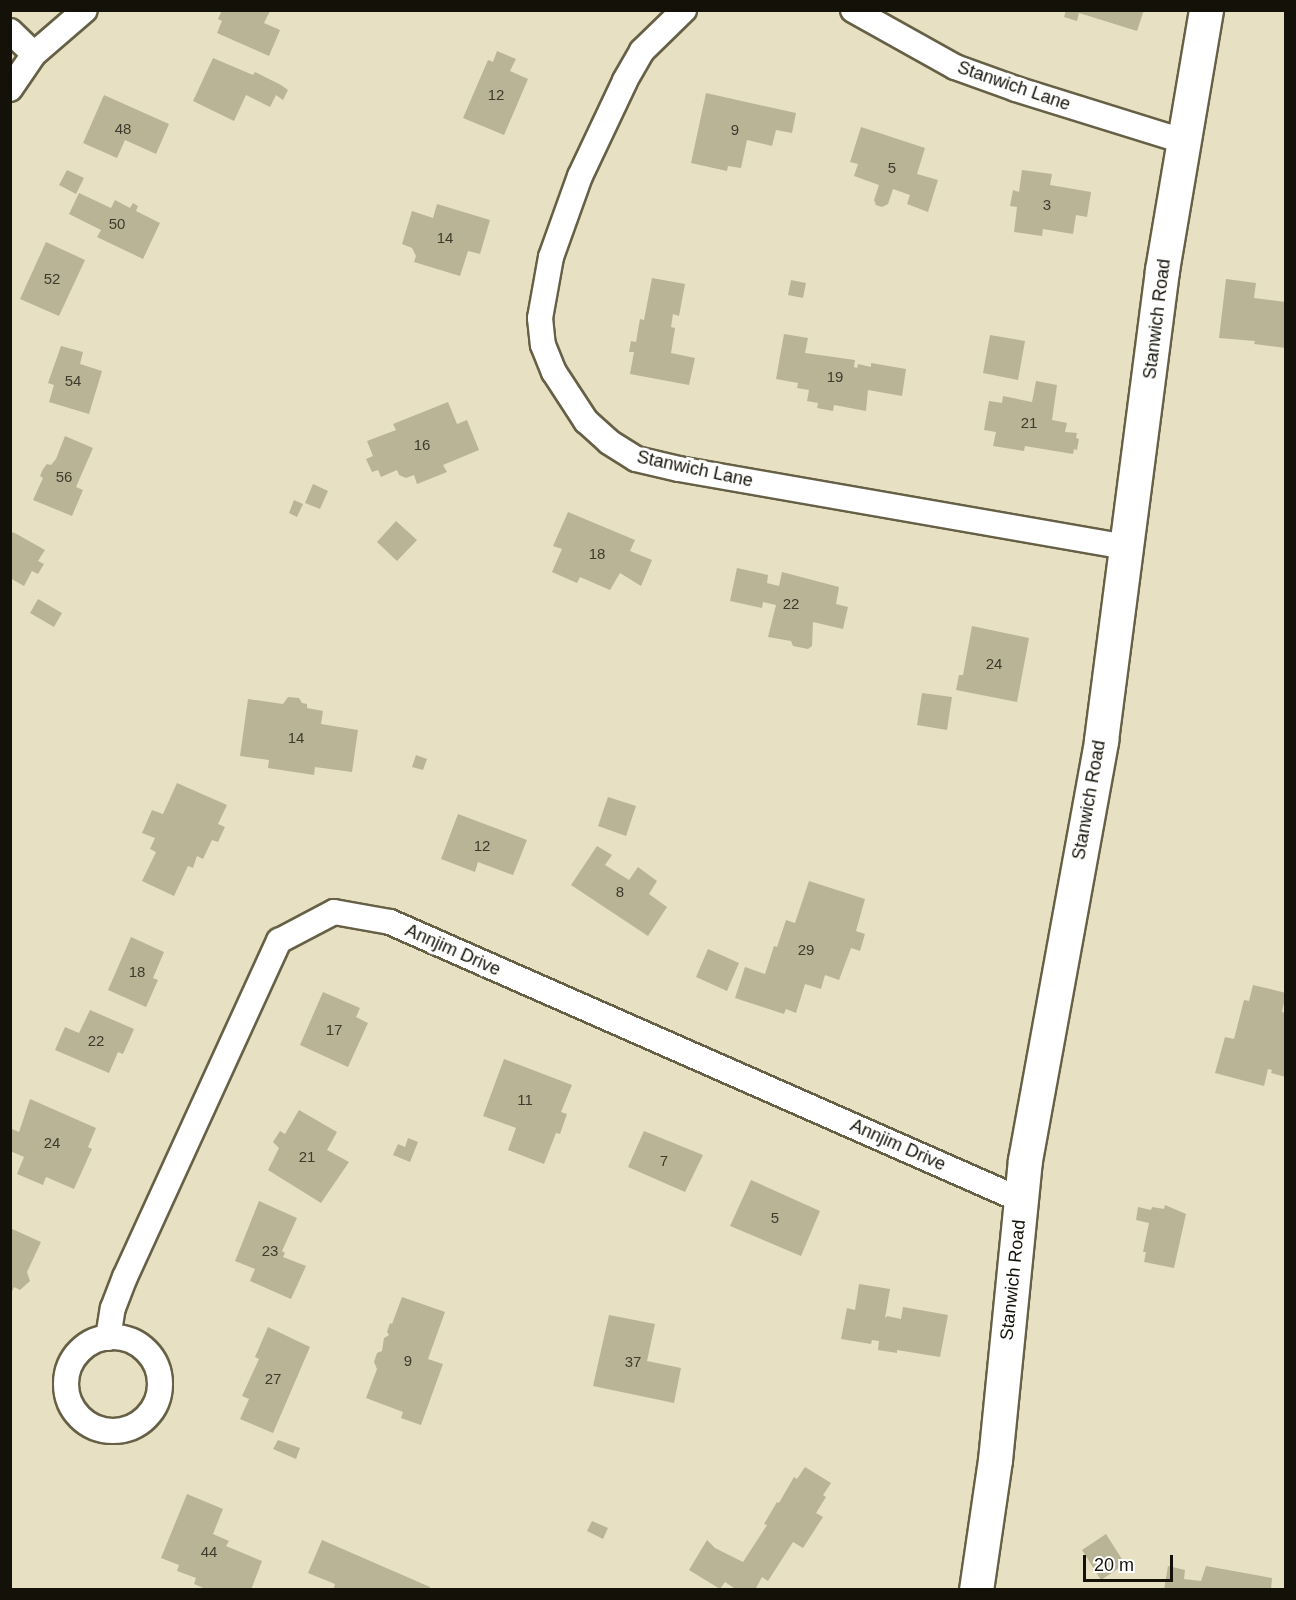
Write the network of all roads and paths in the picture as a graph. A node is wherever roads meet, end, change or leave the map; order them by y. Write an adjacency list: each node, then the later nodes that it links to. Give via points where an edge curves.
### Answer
1 (85, 10): 6 (street)
2 (684, 10): 9 (street, Stanwich Lane, via 642,51 625,81 580,176 551,257 540,318 543,345 554,372 586,421 636,459 679,469)
3 (854, 10): 8 (street, Stanwich Lane, via 955,67)
4 (1206, 10): 8 (street, Stanwich Road)
5 (10, 31): 6 (street)
6 (34, 54): 7 (street)
7 (10, 89)
8 (1183, 141): 9 (street, Stanwich Road, via 1162,270)
9 (1128, 547): 10 (street, Stanwich Road, via 1101,740)
10 (1021, 1200): 11 (street, Annjim Drive, via 390,922 334,912 279,941 125,1277); 12 (street, Stanwich Road, via 995,1461)
11 (108, 1338)
12 (976, 1590)

